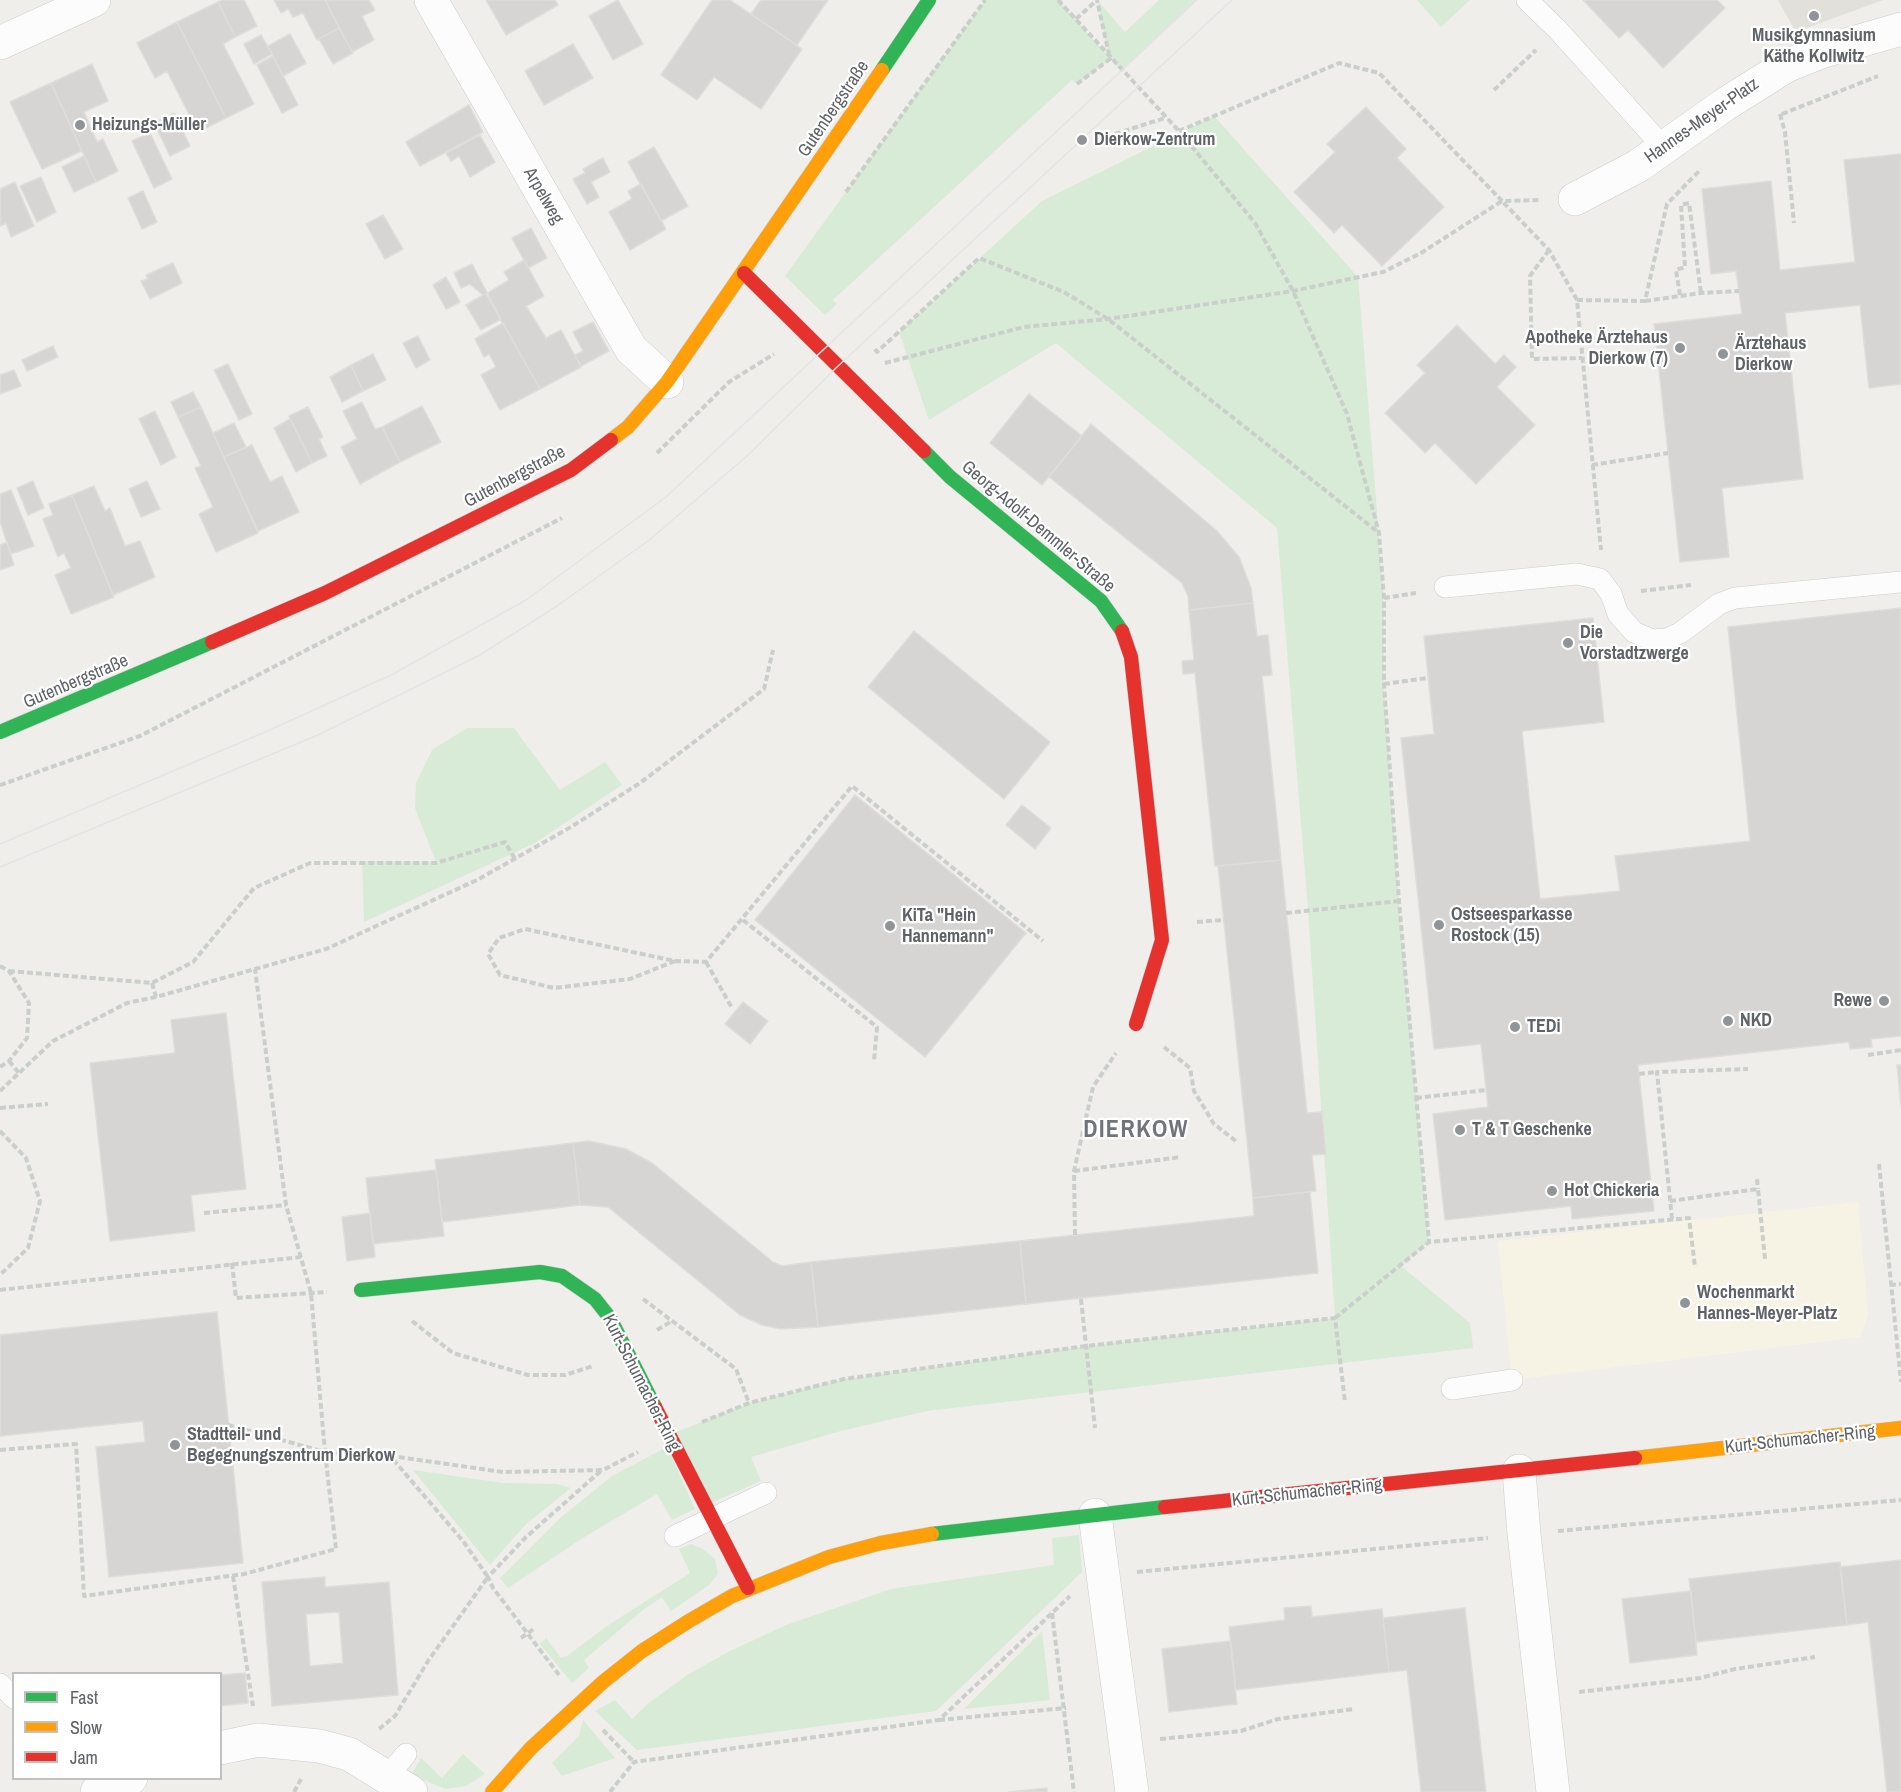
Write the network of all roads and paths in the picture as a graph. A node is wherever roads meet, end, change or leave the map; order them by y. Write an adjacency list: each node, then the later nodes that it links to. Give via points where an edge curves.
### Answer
1 (94, 0): 10 (street)
2 (430, 0): 37 (street, Arpelweg, via 631,349)
3 (929, 0): 27 (street, Gutenbergstraße)
4 (985, 0): 23 (path)
5 (1058, 0): 8 (path)
6 (1097, 0): 8 (path); 11 (path)
7 (1527, 0): 20 (lane)
8 (1076, 19): 11 (path)
9 (1901, 29): 13 (street, Hannes-Meyer-Platz, via 1821,52)
10 (0, 43)
11 (1110, 59): 14 (path); 16 (path)
12 (1879, 75): 15 (path)
13 (1759, 81): 15 (path); 20 (street, Hannes-Meyer-Platz)
14 (1077, 84)
15 (1780, 115): 17 (path); 25 (path)
16 (1165, 118): 18 (path); 19 (path)
17 (1772, 120)
18 (1179, 131): 24 (path, via 1339,63 1379,73); 28 (path, via 1255,223)
19 (1115, 134)
20 (1664, 148): 22 (street, Hannes-Meyer-Platz)
21 (1705, 166): 33 (path, via 1667,204)
22 (1575, 199): 24 (path)
23 (840, 200)
24 (1502, 201): 26 (path); 28 (path, via 1421,253 1383,272)
25 (1794, 223)
26 (1549, 250): 32 (path); 35 (path, via 1530,276 1532,359)
27 (744, 273): 36 (street, Georg-Adolf-Demmler-Straße); 37 (street, Gutenbergstraße)
28 (1293, 291): 34 (path); 40 (path, via 1347,414)
29 (1739, 291): 30 (path)
30 (1701, 293): 31 (path); 31 (path, via 1689,203 1681,205 1685,267 1676,270)
31 (1680, 296): 33 (path)
32 (1577, 300): 33 (path); 35 (path)
33 (1645, 301)
34 (1108, 319): 36 (path, via 1024,327); 36 (path, via 1064,292 979,258 877,352 873,346); 40 (path)
35 (1582, 358): 39 (path)
36 (844, 374): 61 (street, Georg-Adolf-Demmler-Straße, via 950,477 1101,601 1126,636 1162,940)
37 (667, 382): 47 (street, Gutenbergstraße, via 628,427 571,470 325,593)
38 (1668, 453): 39 (path)
39 (1592, 465): 41 (path)
40 (1379, 533): 46 (path)
41 (1600, 579): 42 (lane, via 1618,614 1634,632 1652,640 1680,633 1719,604 1735,598); 43 (lane, via 1577,574)
42 (1901, 582)
43 (1444, 587)
44 (773, 650): 48 (path, via 764,689 640,783)
45 (1428, 678): 46 (path)
46 (1384, 684): 49 (path)
47 (0, 732)
48 (514, 859): 56 (path, via 326,949); 58 (path, via 505,842 436,863 310,862 254,888 193,962)
49 (1399, 901): 50 (path); 73 (path)
50 (1286, 913)
51 (743, 920): 52 (path, via 852,786); 54 (path); 65 (path, via 876,1027)
52 (1043, 941)
53 (675, 961): 53 (path, via 525,929 499,938 488,954 500,975 554,988 630,979); 54 (path)
54 (706, 962): 60 (path)
55 (0, 966): 57 (path)
56 (255, 969): 59 (path); 84 (path)
57 (9, 971): 58 (path); 64 (path, via 29,1003 27,1038)
58 (152, 983): 59 (path)
59 (156, 997): 69 (path, via 127,1003 53,1041)
60 (732, 1008)
61 (1136, 1024): 77 (path, via 1190,1068 1194,1091 1214,1124); 80 (path, via 1093,1087)
62 (1901, 1050): 63 (path)
63 (1868, 1055)
64 (9, 1061): 66 (path); 69 (path)
65 (874, 1061)
66 (0, 1067)
67 (1748, 1069): 68 (path)
68 (1657, 1072): 70 (path); 83 (path)
69 (19, 1073): 72 (path)
70 (1639, 1074)
71 (1486, 1090): 73 (path)
72 (0, 1091)
73 (1416, 1098): 88 (path)
74 (48, 1104): 75 (path)
75 (0, 1108)
76 (0, 1131): 93 (path, via 26,1158 40,1201 28,1248)
77 (1238, 1142)
78 (1181, 1157): 80 (path)
79 (1879, 1164): 95 (path)
80 (1074, 1171): 87 (path)
81 (1757, 1179): 82 (path)
82 (1758, 1189): 83 (path); 90 (path)
83 (1670, 1201): 86 (path)
84 (286, 1205): 85 (path); 89 (path)
85 (204, 1213)
86 (1672, 1219): 88 (path); 92 (path, via 1689,1218)
87 (1075, 1235)
88 (1429, 1242): 102 (path)
89 (301, 1257): 91 (path); 100 (path)
90 (1765, 1259)
91 (232, 1263): 97 (path); 100 (path, via 236,1298)
92 (1695, 1267)
93 (0, 1275)
94 (1901, 1284): 95 (path)
95 (1890, 1285): 107 (path)
96 (388, 1287): 98 (street, Kurt-Schumacher-Ring); 105 (street, Kurt-Schumacher-Ring, via 540,1272 562,1276 595,1299); 105 (path, via 403,1312 424,1332 453,1353 485,1364 528,1375 565,1375)
97 (0, 1290)
98 (361, 1290): 100 (path)
99 (634, 1292): 103 (path)
100 (311, 1293): 116 (path)
101 (1081, 1299): 104 (path)
102 (1335, 1318): 104 (path); 110 (path)
103 (672, 1322): 105 (path); 109 (path, via 736,1369)
104 (1086, 1346): 109 (path, via 844,1379); 112 (path)
105 (626, 1349): 114 (street, Kurt-Schumacher-Ring)
106 (1512, 1380): 108 (lane)
107 (1901, 1382)
108 (1452, 1389)
109 (749, 1402): 114 (path)
110 (1345, 1402)
111 (228, 1425): 116 (path)
112 (1095, 1428)
113 (1901, 1428): 119 (street, Kurt-Schumacher-Ring)
114 (669, 1436): 118 (path); 123 (street, Kurt-Schumacher-Ring)
115 (0, 1450): 126 (path, via 76,1444 84,1596)
116 (325, 1452): 117 (path); 126 (path, via 336,1549)
117 (391, 1456): 118 (path, via 503,1472); 128 (path, via 463,1541)
118 (603, 1470): 128 (path, via 526,1536)
119 (1519, 1471): 122 (street, Kurt-Schumacher-Ring); 124 (street)
120 (766, 1493): 123 (lane)
121 (1901, 1500): 124 (path)
122 (1095, 1515): 127 (street); 129 (street, Kurt-Schumacher-Ring, via 949,1531 881,1543)
123 (710, 1518): 125 (lane); 129 (street, Kurt-Schumacher-Ring)
124 (1524, 1534): 127 (path); 136 (street)
125 (675, 1536)
126 (233, 1576): 140 (path)
127 (1103, 1576): 130 (path, via 1086,1581); 141 (street)
128 (488, 1577): 143 (path, via 428,1660 395,1716)
129 (748, 1588): 145 (street, Kurt-Schumacher-Ring, via 642,1651 531,1748)
130 (1052, 1613): 137 (path); 139 (path)
131 (535, 1628): 132 (path)
132 (521, 1638)
133 (1815, 1657): 136 (path, via 1700,1678)
134 (0, 1684): 135 (lane)
135 (12, 1696)
136 (1542, 1696): 149 (street)
137 (1066, 1708): 139 (path); 147 (path)
138 (1354, 1709): 141 (path, via 1278,1719 1241,1731)
139 (939, 1720): 146 (path, via 634,1762)
140 (258, 1740): 142 (street); 143 (street, via 319,1746)
141 (1127, 1743): 148 (street)
142 (222, 1748)
143 (348, 1754): 144 (street)
144 (391, 1778)
145 (492, 1792)
146 (610, 1792)
147 (1074, 1792)
148 (1132, 1792)
149 (1553, 1792)

